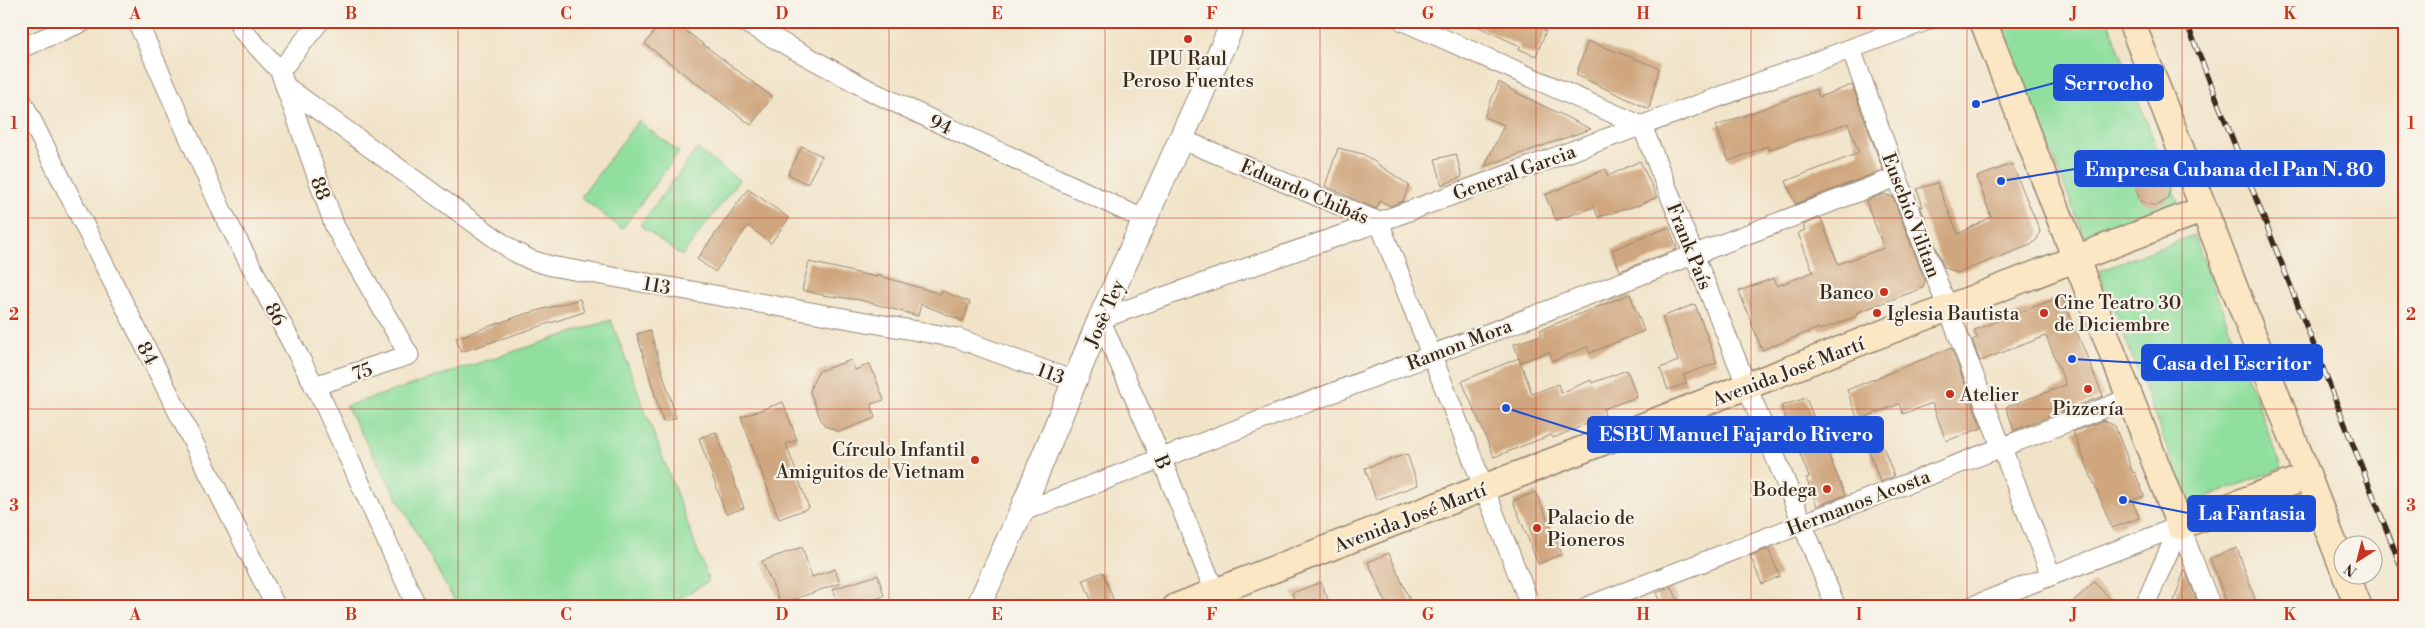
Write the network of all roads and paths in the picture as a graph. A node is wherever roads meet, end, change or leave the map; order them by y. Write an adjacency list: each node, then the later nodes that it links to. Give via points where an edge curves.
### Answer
1 (85, 21): 11 (street)
2 (137, 21): 28 (street, 86, via 222,211)
3 (238, 21): 13 (street, 88)
4 (320, 21): 13 (street)
5 (742, 21): 19 (street, 94, via 873,92)
6 (1234, 21): 16 (street, Josè Tey)
7 (1403, 21): 15 (street)
8 (1926, 21): 12 (street, General Garcia)
9 (1983, 21): 22 (main road)
10 (2131, 21): 18 (main road)
11 (21, 48)
12 (1851, 49): 15 (street, General Garcia); 17 (street, Eusebio Vilitan)
13 (283, 79): 25 (street, 88, via 335,227); 27 (street, 113, via 513,251 531,260 956,338)
14 (21, 98): 42 (street, 84)
15 (1642, 126): 20 (street, General Garcia); 21 (street, Frank País)
16 (1181, 139): 19 (street, Josè Tey); 20 (street, Eduardo Chibás)
17 (1897, 177): 21 (street, Ramon Mora); 23 (street, Eusebio Vilitan)
18 (2204, 209): 22 (main road, Avenida José Martí); 33 (main road)
19 (1145, 220): 24 (street, Josè Tey)
20 (1379, 222): 24 (street, General Garcia); 26 (street, Eduardo Chibás)
21 (1694, 255): 26 (street, Ramon Mora); 29 (street, Frank País)
22 (2076, 259): 23 (main road, Avenida José Martí); 30 (main road)
23 (1948, 309): 29 (main road, Avenida José Martí); 31 (street, Eusebio Vilitan)
24 (1100, 319): 27 (street, Josè Tey); 32 (street, B)
25 (409, 355): 28 (street, 75)
26 (1432, 355): 32 (street, Ramon Mora); 34 (street, Eduardo Chibás)
27 (1074, 381): 35 (street, Josè Tey)
28 (314, 386): 43 (street, 86)
29 (1747, 386): 34 (main road, Avenida José Martí); 36 (street, Frank País)
30 (2130, 398): 31 (street, Hermanos Acosta); 37 (main road)
31 (2002, 447): 36 (street, Hermanos Acosta); 39 (street, Eusebio Vilitan)
32 (1161, 458): 35 (street, Ramon Mora); 41 (street, B)
33 (2308, 476): 37 (main road); 38 (main road)
34 (1484, 488): 41 (main road, Avenida José Martí); 46 (street, Eduardo Chibás)
35 (1021, 512): 44 (street, Josè Tey)
36 (1803, 524): 47 (street, Hermanos Acosta); 48 (street, Frank País)
37 (2180, 526): 39 (street); 50 (street); 51 (street)
38 (2332, 540)
39 (2051, 575): 49 (street)
40 (2350, 586): 52 (main road)
41 (1218, 600): 45 (main road, Avenida José Martí)
42 (276, 607)
43 (417, 607)
44 (978, 607)
45 (1176, 607)
46 (1530, 607)
47 (1586, 607)
48 (1836, 607)
49 (1970, 607)
50 (2144, 607)
51 (2211, 607)
52 (2358, 607)

